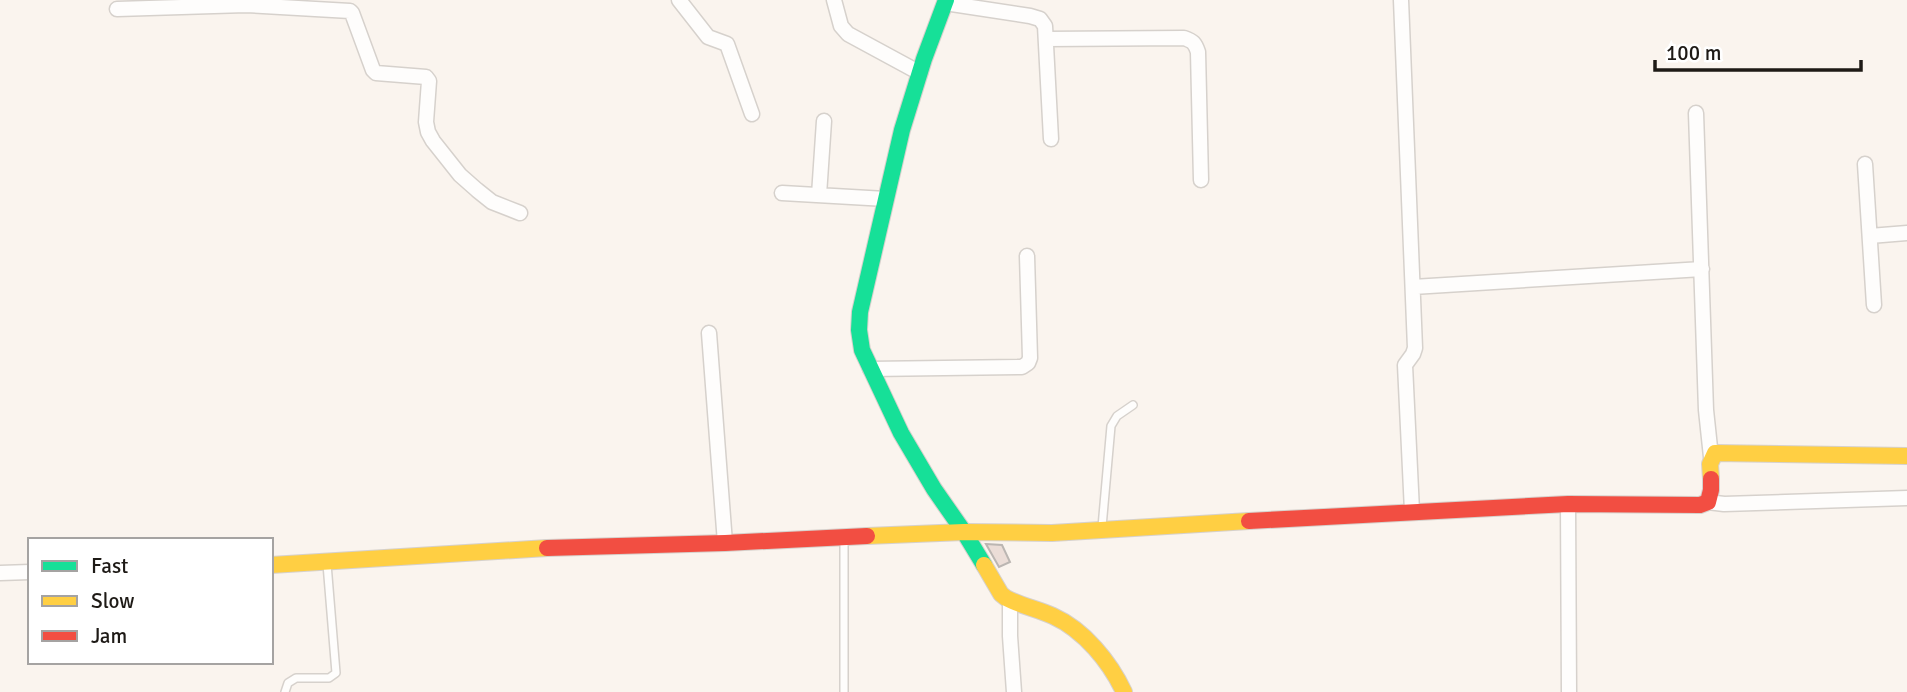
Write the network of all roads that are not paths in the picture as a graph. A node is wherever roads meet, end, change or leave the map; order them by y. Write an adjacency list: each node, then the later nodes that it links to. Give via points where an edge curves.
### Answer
1 (679, 0): 10 (street, via 708,37 727,44)
2 (834, 0): 8 (street, via 848,34)
3 (1401, 0): 23 (street)
4 (946, 2): 7 (street, via 1040,19); 8 (street)
5 (246, 3): 6 (street); 18 (street, via 350,11 376,73 429,80 428,132 460,174 492,202)
6 (117, 9)
7 (1046, 39): 12 (street); 14 (street, via 1192,41 1198,52)
8 (920, 73): 17 (street)
9 (1696, 113): 22 (street)
10 (752, 114)
11 (824, 121): 16 (street)
12 (1051, 139)
13 (1865, 164): 20 (street)
14 (1200, 180)
15 (782, 193): 16 (street)
16 (820, 195): 17 (street)
17 (886, 199): 26 (street, via 860,312 862,350)
18 (520, 213)
19 (1907, 233): 20 (street)
20 (1870, 236): 24 (street)
21 (1027, 256): 26 (street, via 1028,363 1011,369)
22 (1702, 269): 23 (street); 29 (street)
23 (1413, 287): 33 (street, via 1415,352 1405,365)
24 (1874, 305)
25 (709, 333): 37 (street)
26 (870, 369): 35 (street, via 901,433)
27 (1133, 405): 34 (lane, via 1111,426)
28 (1907, 456): 29 (street, via 1724,452)
29 (1711, 457): 31 (street)
30 (1907, 498): 31 (street)
31 (1707, 502): 32 (street, via 1685,506)
32 (1569, 504): 33 (street); 47 (street)
33 (1412, 511): 34 (street)
34 (1102, 530): 35 (street)
35 (964, 532): 36 (street); 42 (street, via 1001,594)
36 (844, 538): 37 (street); 44 (lane)
37 (725, 543): 38 (street)
38 (327, 561): 39 (street); 43 (lane, via 336,673 329,678 296,678)
39 (273, 565)
40 (28, 572): 41 (street)
41 (0, 573)
42 (1010, 601): 45 (street); 46 (street, via 1054,616 1077,631 1114,672)
43 (285, 692)
44 (844, 692)
45 (1014, 692)
46 (1124, 692)
47 (1569, 692)

